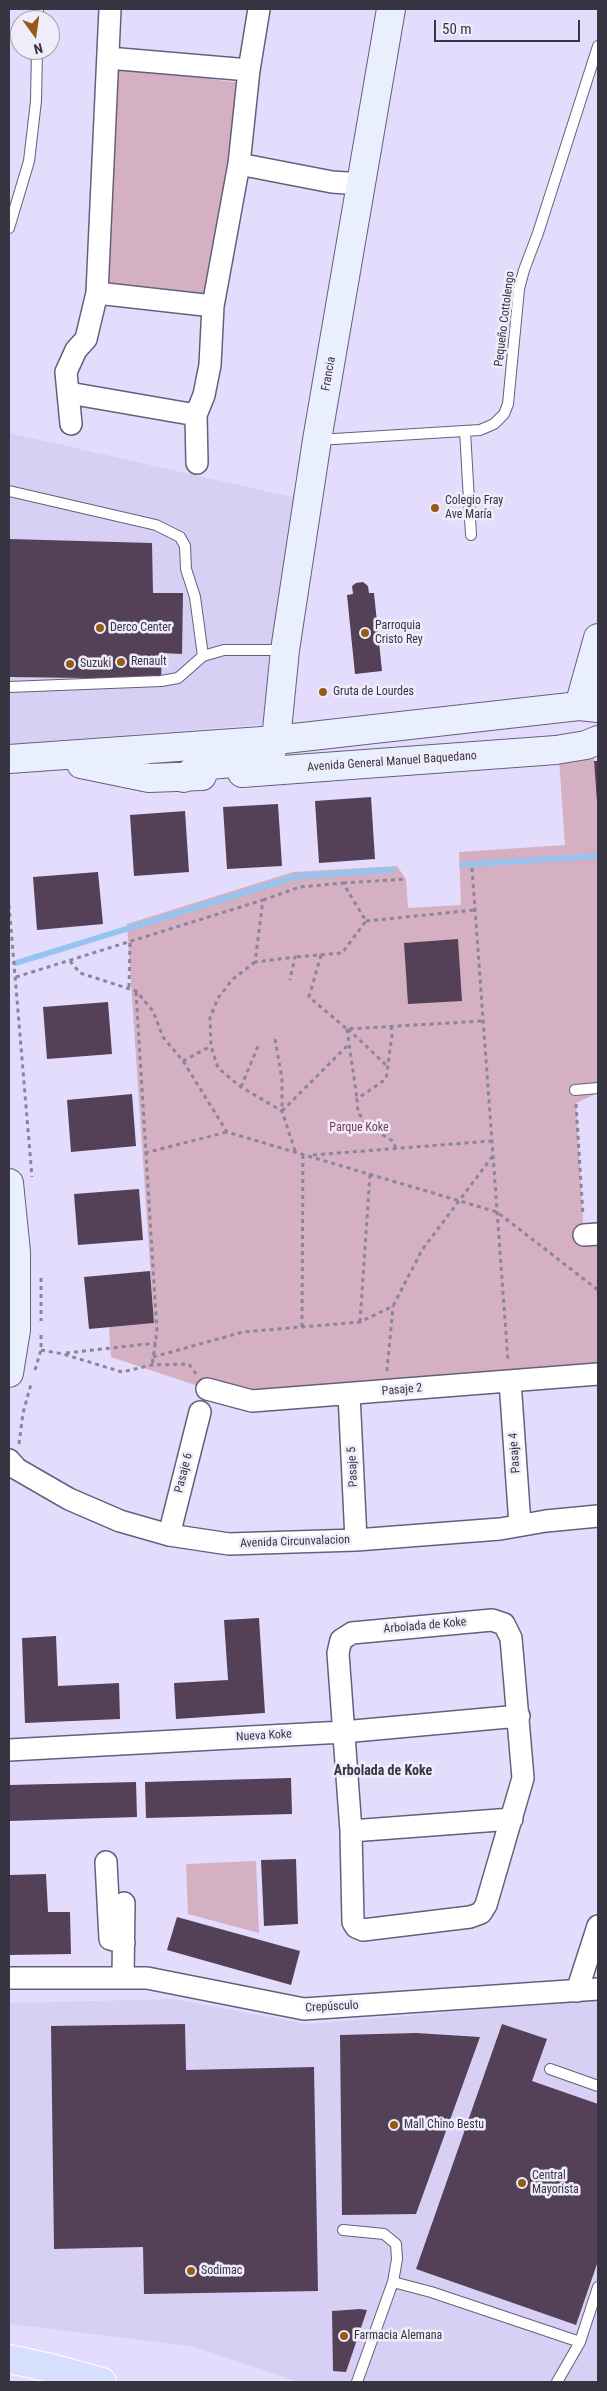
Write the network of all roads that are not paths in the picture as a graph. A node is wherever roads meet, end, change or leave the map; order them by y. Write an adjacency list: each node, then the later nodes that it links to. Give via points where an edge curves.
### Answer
1 (110, 9): 5 (street)
2 (259, 9): 7 (street)
3 (391, 9): 9 (main road, Francia)
4 (598, 46): 16 (lane, Pequeño Cottolengo, via 519,289 508,404 494,424 480,430)
5 (108, 58): 7 (street); 11 (street)
6 (37, 60): 10 (lane, via 29,161)
7 (249, 70): 8 (street)
8 (239, 164): 9 (street, via 332,182); 12 (street)
9 (362, 184): 17 (main road, Francia)
10 (9, 228)
11 (97, 293): 12 (street); 13 (street, via 86,339 76,350 66,372)
12 (213, 306): 14 (street, via 210,365)
13 (69, 393): 14 (street); 15 (street)
14 (196, 415): 18 (street)
15 (71, 424)
16 (465, 431): 17 (lane, Pequeño Cottolengo); 20 (lane)
17 (317, 440): 22 (main road, Francia)
18 (197, 463)
19 (9, 490): 23 (lane, via 156,525 180,537 186,546 186,569 195,598)
20 (471, 535)
21 (598, 638): 25 (main road)
22 (285, 650): 23 (lane, via 224,650); 26 (main road, Francia)
23 (203, 656): 24 (lane, via 178,678 161,682)
24 (9, 687)
25 (589, 707): 26 (main road, Avenida General Manuel Baquedano)
26 (276, 740): 28 (main road, Avenida General Manuel Baquedano); 30 (main road, Avenida General Manuel Baquedano, via 264,758 210,765)
27 (598, 740): 30 (main road, Avenida General Manuel Baquedano, via 556,750)
28 (38, 758): 29 (main road, Avenida General Manuel Baquedano); 30 (main road, Avenida General Manuel Baquedano, via 149,778)
29 (9, 759)
30 (184, 778)
31 (598, 1088): 32 (lane)
32 (575, 1090)
33 (9, 1182): 34 (main road, via 16,1252 16,1330)
34 (9, 1373)
35 (598, 1374): 36 (street, Pasaje 2)
36 (510, 1382): 38 (street, Pasaje 2); 42 (street, Pasaje 4)
37 (207, 1389): 38 (street, Pasaje 2, via 252,1401)
38 (349, 1394): 44 (street, Pasaje 5)
39 (200, 1412): 43 (street, Pasaje 6)
40 (9, 1460): 43 (street, Avenida Circunvalacion, via 17,1469 69,1499 120,1521)
41 (598, 1516): 42 (street, Avenida Circunvalacion)
42 (520, 1525): 44 (street, Avenida Circunvalacion)
43 (169, 1534): 44 (street, Avenida Circunvalacion, via 229,1544)
44 (356, 1540)
45 (519, 1716): 46 (street, Nueva Koke); 46 (street, Arbolada de Koke, via 511,1638 504,1624 492,1620 352,1633 341,1640 338,1653); 48 (street, Arbolada de Koke, via 524,1778)
46 (343, 1732): 47 (street, Nueva Koke); 49 (street, Arbolada de Koke)
47 (9, 1750)
48 (512, 1819): 49 (street); 49 (street, Arbolada de Koke, via 481,1913 364,1930 356,1928 352,1922)
49 (351, 1831)
50 (106, 1862): 53 (street, via 110,1939)
51 (124, 1903): 53 (street)
52 (598, 1926): 57 (street)
53 (124, 1942): 55 (street)
54 (9, 1978): 55 (street, Crepúsculo)
55 (123, 1978): 57 (street, Crepúsculo, via 160,1980 304,2009)
56 (598, 1989): 57 (street, Crepúsculo)
57 (577, 1991)
58 (550, 2069): 59 (lane)
59 (598, 2086)
60 (343, 2230): 61 (lane, via 384,2234 396,2244)
61 (393, 2282): 63 (lane); 66 (lane)
62 (598, 2288): 63 (lane)
63 (580, 2342): 67 (lane)
64 (9, 2359): 65 (main road)
65 (102, 2382)
66 (357, 2382)
67 (557, 2382)

